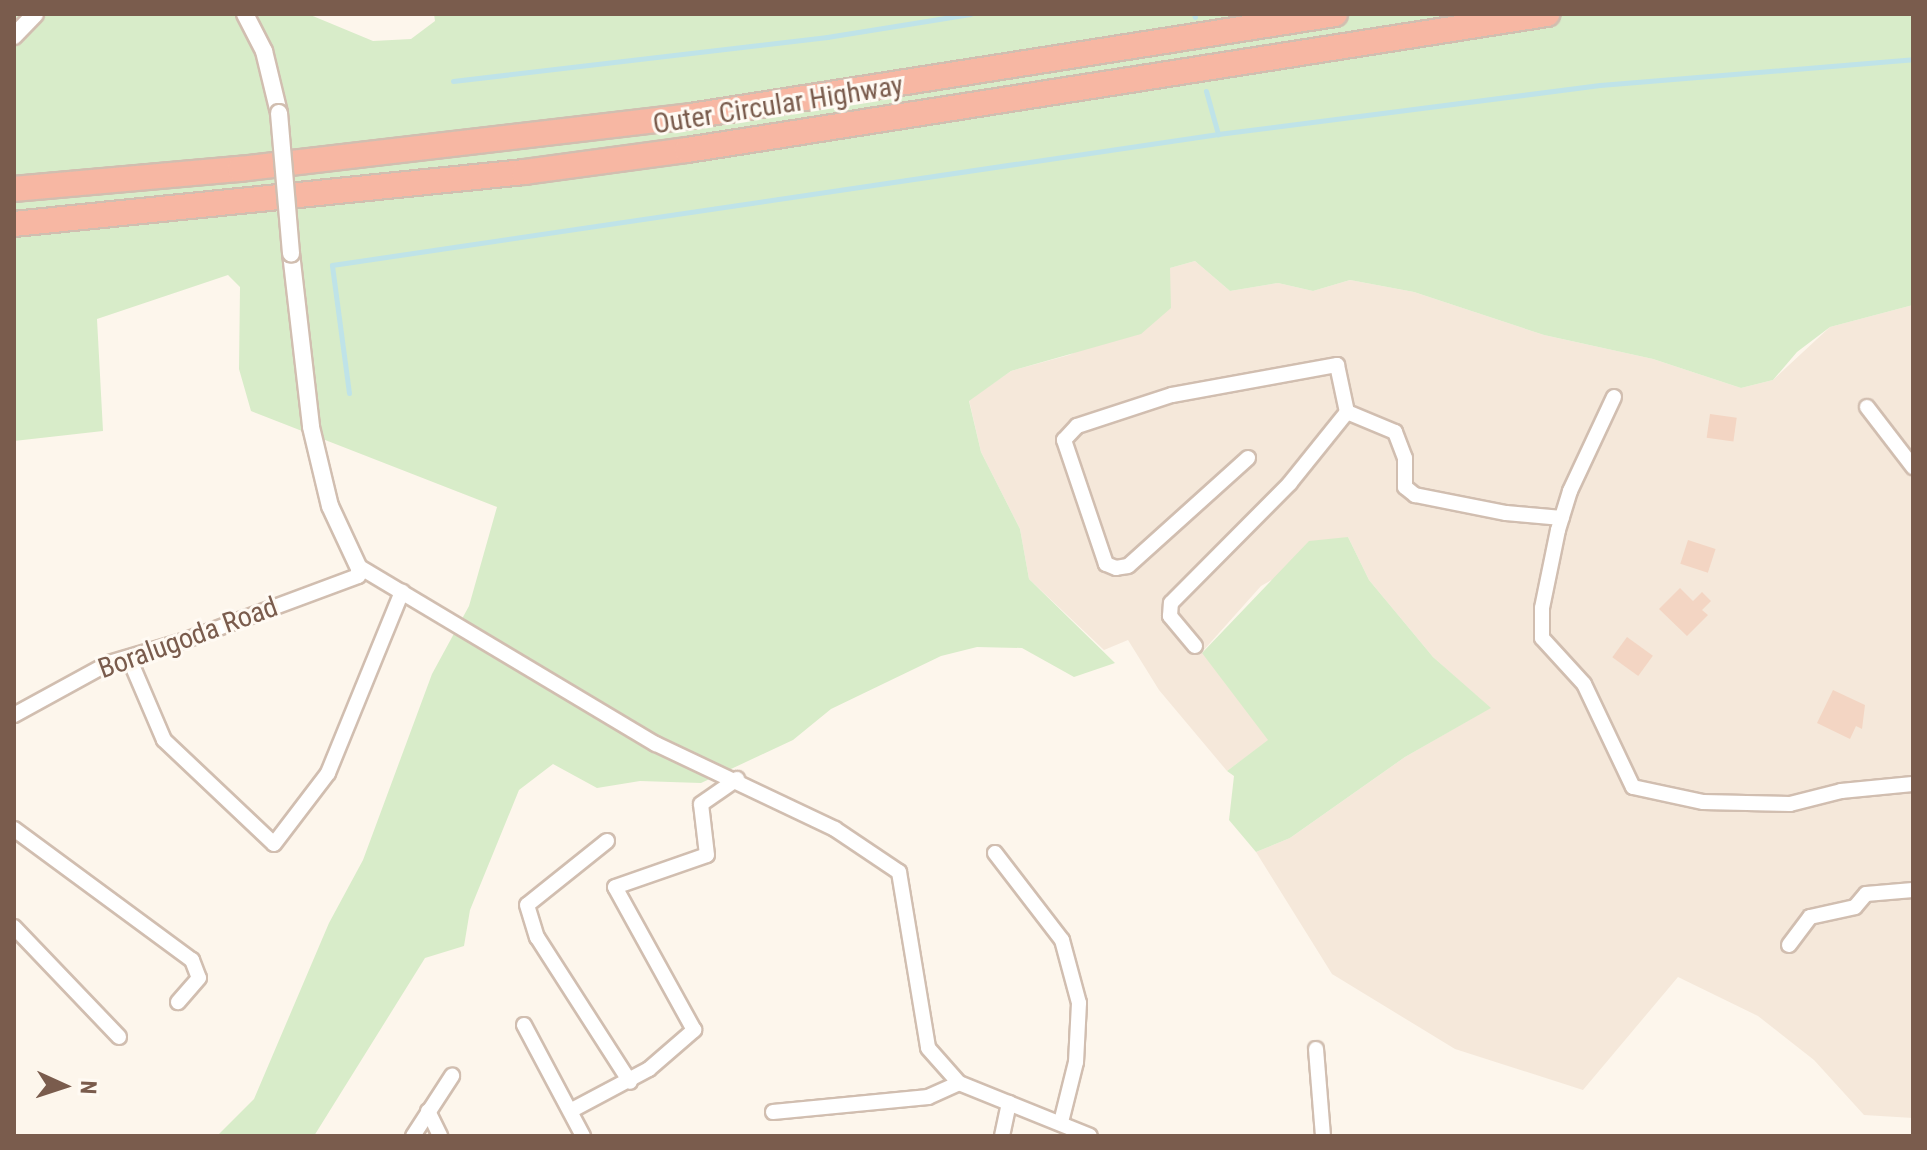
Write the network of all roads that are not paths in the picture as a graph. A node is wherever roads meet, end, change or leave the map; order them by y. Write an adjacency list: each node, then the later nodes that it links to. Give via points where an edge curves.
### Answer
1 (35, 14): 5 (street)
2 (245, 14): 14 (street, bridge, via 264,51 279,113 311,427 330,506)
3 (1335, 14): 6 (highway, Outer Circular Highway, via 691,116 256,168)
4 (1547, 14): 7 (highway, Outer Circular Highway, via 687,150)
5 (14, 36)
6 (14, 189)
7 (14, 224)
8 (1614, 397): 13 (street)
9 (1867, 407): 12 (street)
10 (1347, 412): 11 (street, via 1337,365 1326,364 1172,395 1077,426 1064,440 1106,564 1116,568 1128,566); 13 (street, via 1395,432 1405,458 1405,487 1415,495); 16 (street, via 1290,483 1171,603 1170,616)
11 (1248, 458)
12 (1913, 467)
13 (1562, 518): 20 (street, via 1542,608 1542,638 1584,684 1633,787 1703,802 1790,804 1841,791)
14 (358, 566): 15 (street); 17 (street, Boralugoda Road, via 358,576)
15 (402, 592): 17 (street, via 328,773 274,844 164,740); 19 (street, via 656,744)
16 (1195, 646)
17 (129, 658): 18 (street, Boralugoda Road, via 53,690)
18 (14, 715)
19 (737, 779): 32 (street, via 701,804 707,855 615,887 694,1030); 33 (street, via 835,829 899,872 928,1048)
20 (1913, 784)
21 (14, 829): 27 (street, via 192,960 199,978)
22 (607, 841): 32 (street, via 527,905 537,937)
23 (995, 853): 38 (street, via 1062,940 1079,1003 1076,1062)
24 (1913, 890): 26 (street, via 1866,894 1855,907 1810,917)
25 (14, 927): 29 (street)
26 (1789, 945)
27 (178, 1002)
28 (524, 1025): 35 (street)
29 (119, 1037)
30 (1316, 1049): 44 (street)
31 (452, 1076): 36 (street)
32 (630, 1082): 35 (street)
33 (959, 1083): 34 (street); 37 (street, via 928,1097)
34 (1009, 1103): 38 (street); 42 (street)
35 (572, 1110): 41 (street)
36 (428, 1111): 39 (street); 40 (street)
37 (773, 1112)
38 (1061, 1122): 43 (street)
39 (413, 1136)
40 (440, 1136)
41 (583, 1136)
42 (1002, 1136)
43 (1090, 1136)
44 (1323, 1136)

